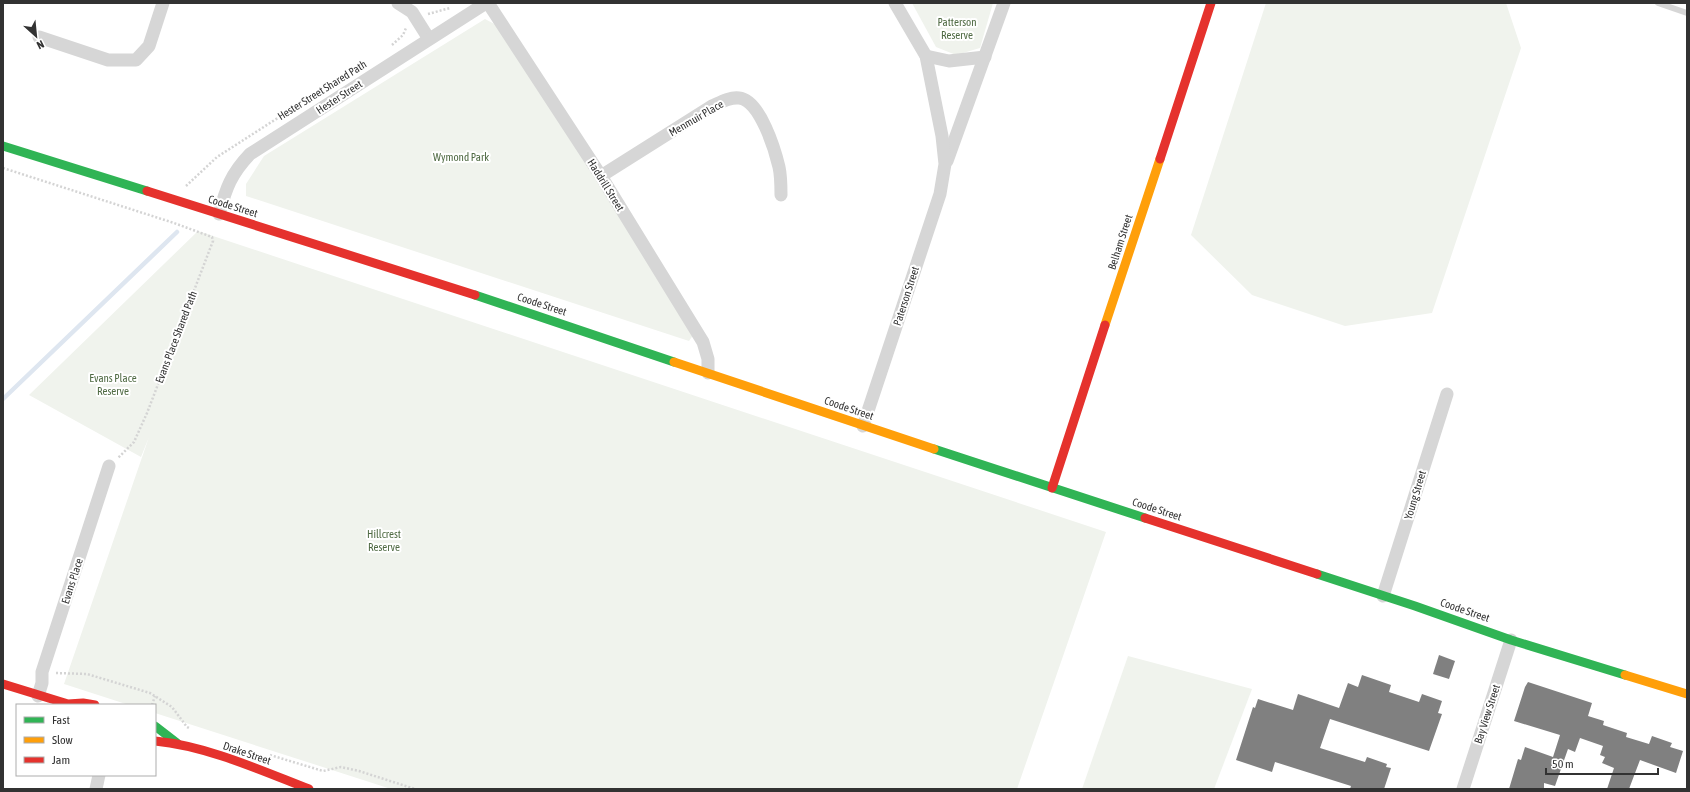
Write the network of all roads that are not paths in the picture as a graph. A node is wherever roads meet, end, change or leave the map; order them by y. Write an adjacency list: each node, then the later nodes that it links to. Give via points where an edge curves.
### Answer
1 (163, 3): 9 (street, via 149,46 136,60 108,60)
2 (398, 3): 10 (street, via 412,12)
3 (487, 3): 10 (street, Hester Street); 15 (street, Haddrill Street)
4 (895, 3): 11 (street, Paterson Street)
5 (1004, 3): 12 (street, Paterson Street)
6 (1211, 3): 22 (main road, Belham Street)
7 (1658, 3): 8 (lane)
8 (1687, 13)
9 (39, 37)
10 (429, 39): 17 (street, Hester Street, via 250,154 237,168 226,188)
11 (926, 56): 12 (street, via 950,61); 14 (street, Paterson Street)
12 (985, 57): 14 (street, Paterson Street)
13 (3, 146): 17 (main road, Coode Street)
14 (945, 164): 20 (street, Paterson Street, via 940,194)
15 (601, 176): 16 (street, Menmuir Place, via 712,106 730,98 741,98 752,106 769,131 780,169); 18 (street, Haddrill Street, via 703,342 708,359)
16 (781, 195)
17 (219, 214): 18 (main road, Coode Street, via 522,310)
18 (708, 373): 20 (main road, Coode Street)
19 (1447, 394): 23 (street, Young Street)
20 (863, 426): 22 (main road, Coode Street)
21 (109, 466): 27 (street, Evans Place, via 42,672)
22 (1052, 488): 23 (main road, Coode Street)
23 (1383, 596): 24 (main road, Coode Street)
24 (1511, 640): 26 (main road, Coode Street); 34 (street, Bay View Street)
25 (3, 684): 27 (main road)
26 (1687, 694)
27 (38, 696): 28 (main road)
28 (68, 704): 29 (main road)
29 (89, 704)
30 (156, 727): 32 (main road, Drake Street)
31 (156, 741): 32 (main road, Drake Street)
32 (177, 743): 33 (main road, Drake Street, via 245,764)
33 (309, 789)
34 (1462, 789)

